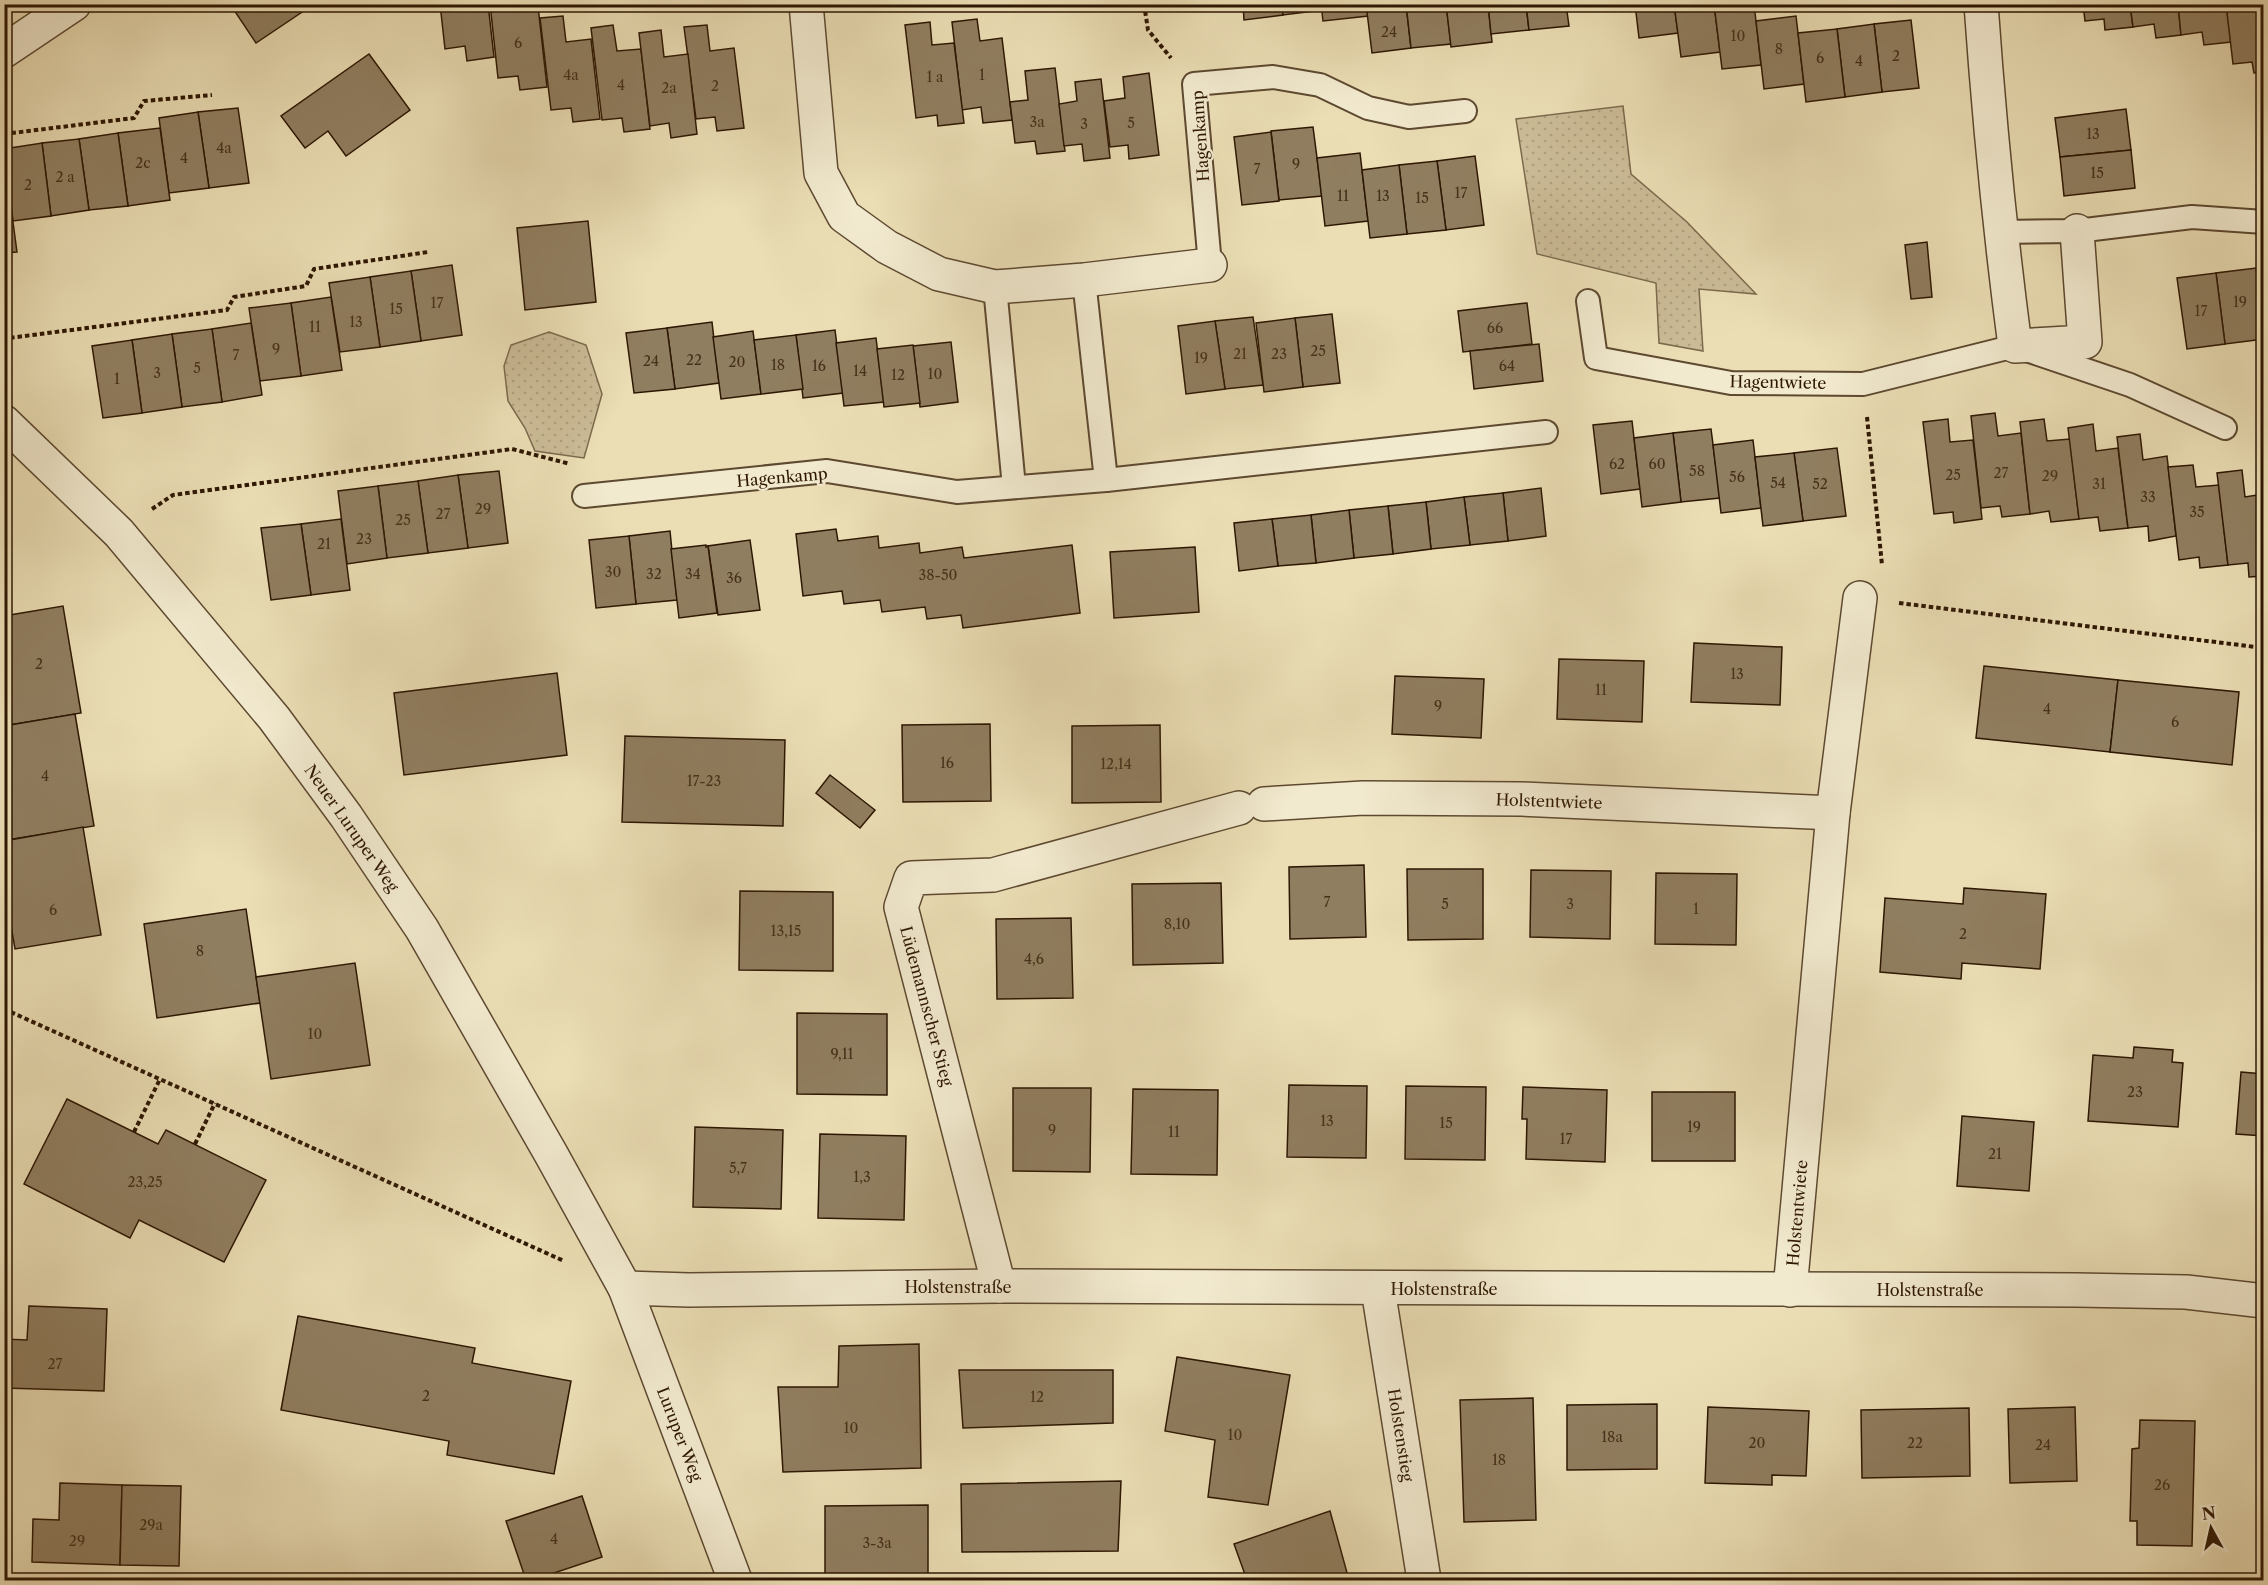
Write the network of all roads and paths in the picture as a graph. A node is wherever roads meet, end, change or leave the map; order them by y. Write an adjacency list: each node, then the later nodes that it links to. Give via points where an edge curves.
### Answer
1 (74, 4): 5 (street)
2 (806, 4): 16 (street, Hagenkamp, via 821,173 844,216 887,247 939,274)
3 (1144, 4): 6 (path, via 1148,30)
4 (1981, 4): 12 (street)
5 (4, 51)
6 (1194, 84): 8 (lane, Hagenkamp, via 1273,77 1320,85 1368,108 1409,117); 14 (lane, Hagenkamp)
7 (212, 95): 9 (path, via 144,101 134,118)
8 (1464, 111)
9 (4, 134)
10 (2264, 222): 11 (lane, via 2192,217)
11 (2077, 231): 12 (lane); 19 (street, Hagentwiete, via 2085,342)
12 (2000, 232): 19 (street)
13 (428, 252): 18 (path, via 314,269 306,286 234,297 227,310 9,338)
14 (1210, 265): 15 (street, Hagenkamp)
15 (1084, 280): 16 (street, Hagenkamp); 24 (lane)
16 (995, 287): 25 (lane)
17 (1588, 301): 20 (lane, Hagentwiete, via 1596,358 1731,383)
18 (4, 342)
19 (2015, 346): 20 (lane, Hagentwiete); 22 (lane, via 2130,385)
20 (1863, 384): 28 (path, via 1883,573)
21 (4, 422): 27 (street, Neuer Luruper Weg)
22 (2225, 428)
23 (1546, 432): 24 (lane, Hagenkamp)
24 (1106, 480): 25 (lane, Hagenkamp)
25 (1014, 487): 26 (lane, Hagenkamp, via 957,492 827,471)
26 (584, 496): 27 (path, via 579,467 512,449 173,495)
27 (119, 533): 38 (street, Neuer Luruper Weg, via 274,718 422,929)
28 (1860, 598): 29 (path); 31 (street, Holstentwiete)
29 (2264, 648)
30 (1252, 806): 31 (street, Holstentwiete, via 1364,798 1521,799); 37 (street, Lüdemannscher Stieg, via 993,875 912,878 901,907)
31 (1833, 813): 40 (street, Holstentwiete)
32 (4, 1009): 33 (path)
33 (160, 1079): 34 (path); 35 (path)
34 (215, 1103): 36 (path); 38 (path)
35 (134, 1132)
36 (195, 1144)
37 (999, 1286): 38 (street, Holstenstraße); 39 (street, Holstenstraße)
38 (625, 1288): 42 (street, Luruper Weg)
39 (1378, 1289): 40 (street, Holstenstraße); 43 (street, Holstenstieg)
40 (1790, 1290): 41 (street, Holstenstraße, via 2175,1292)
41 (2264, 1301)
42 (735, 1581)
43 (1424, 1581)

